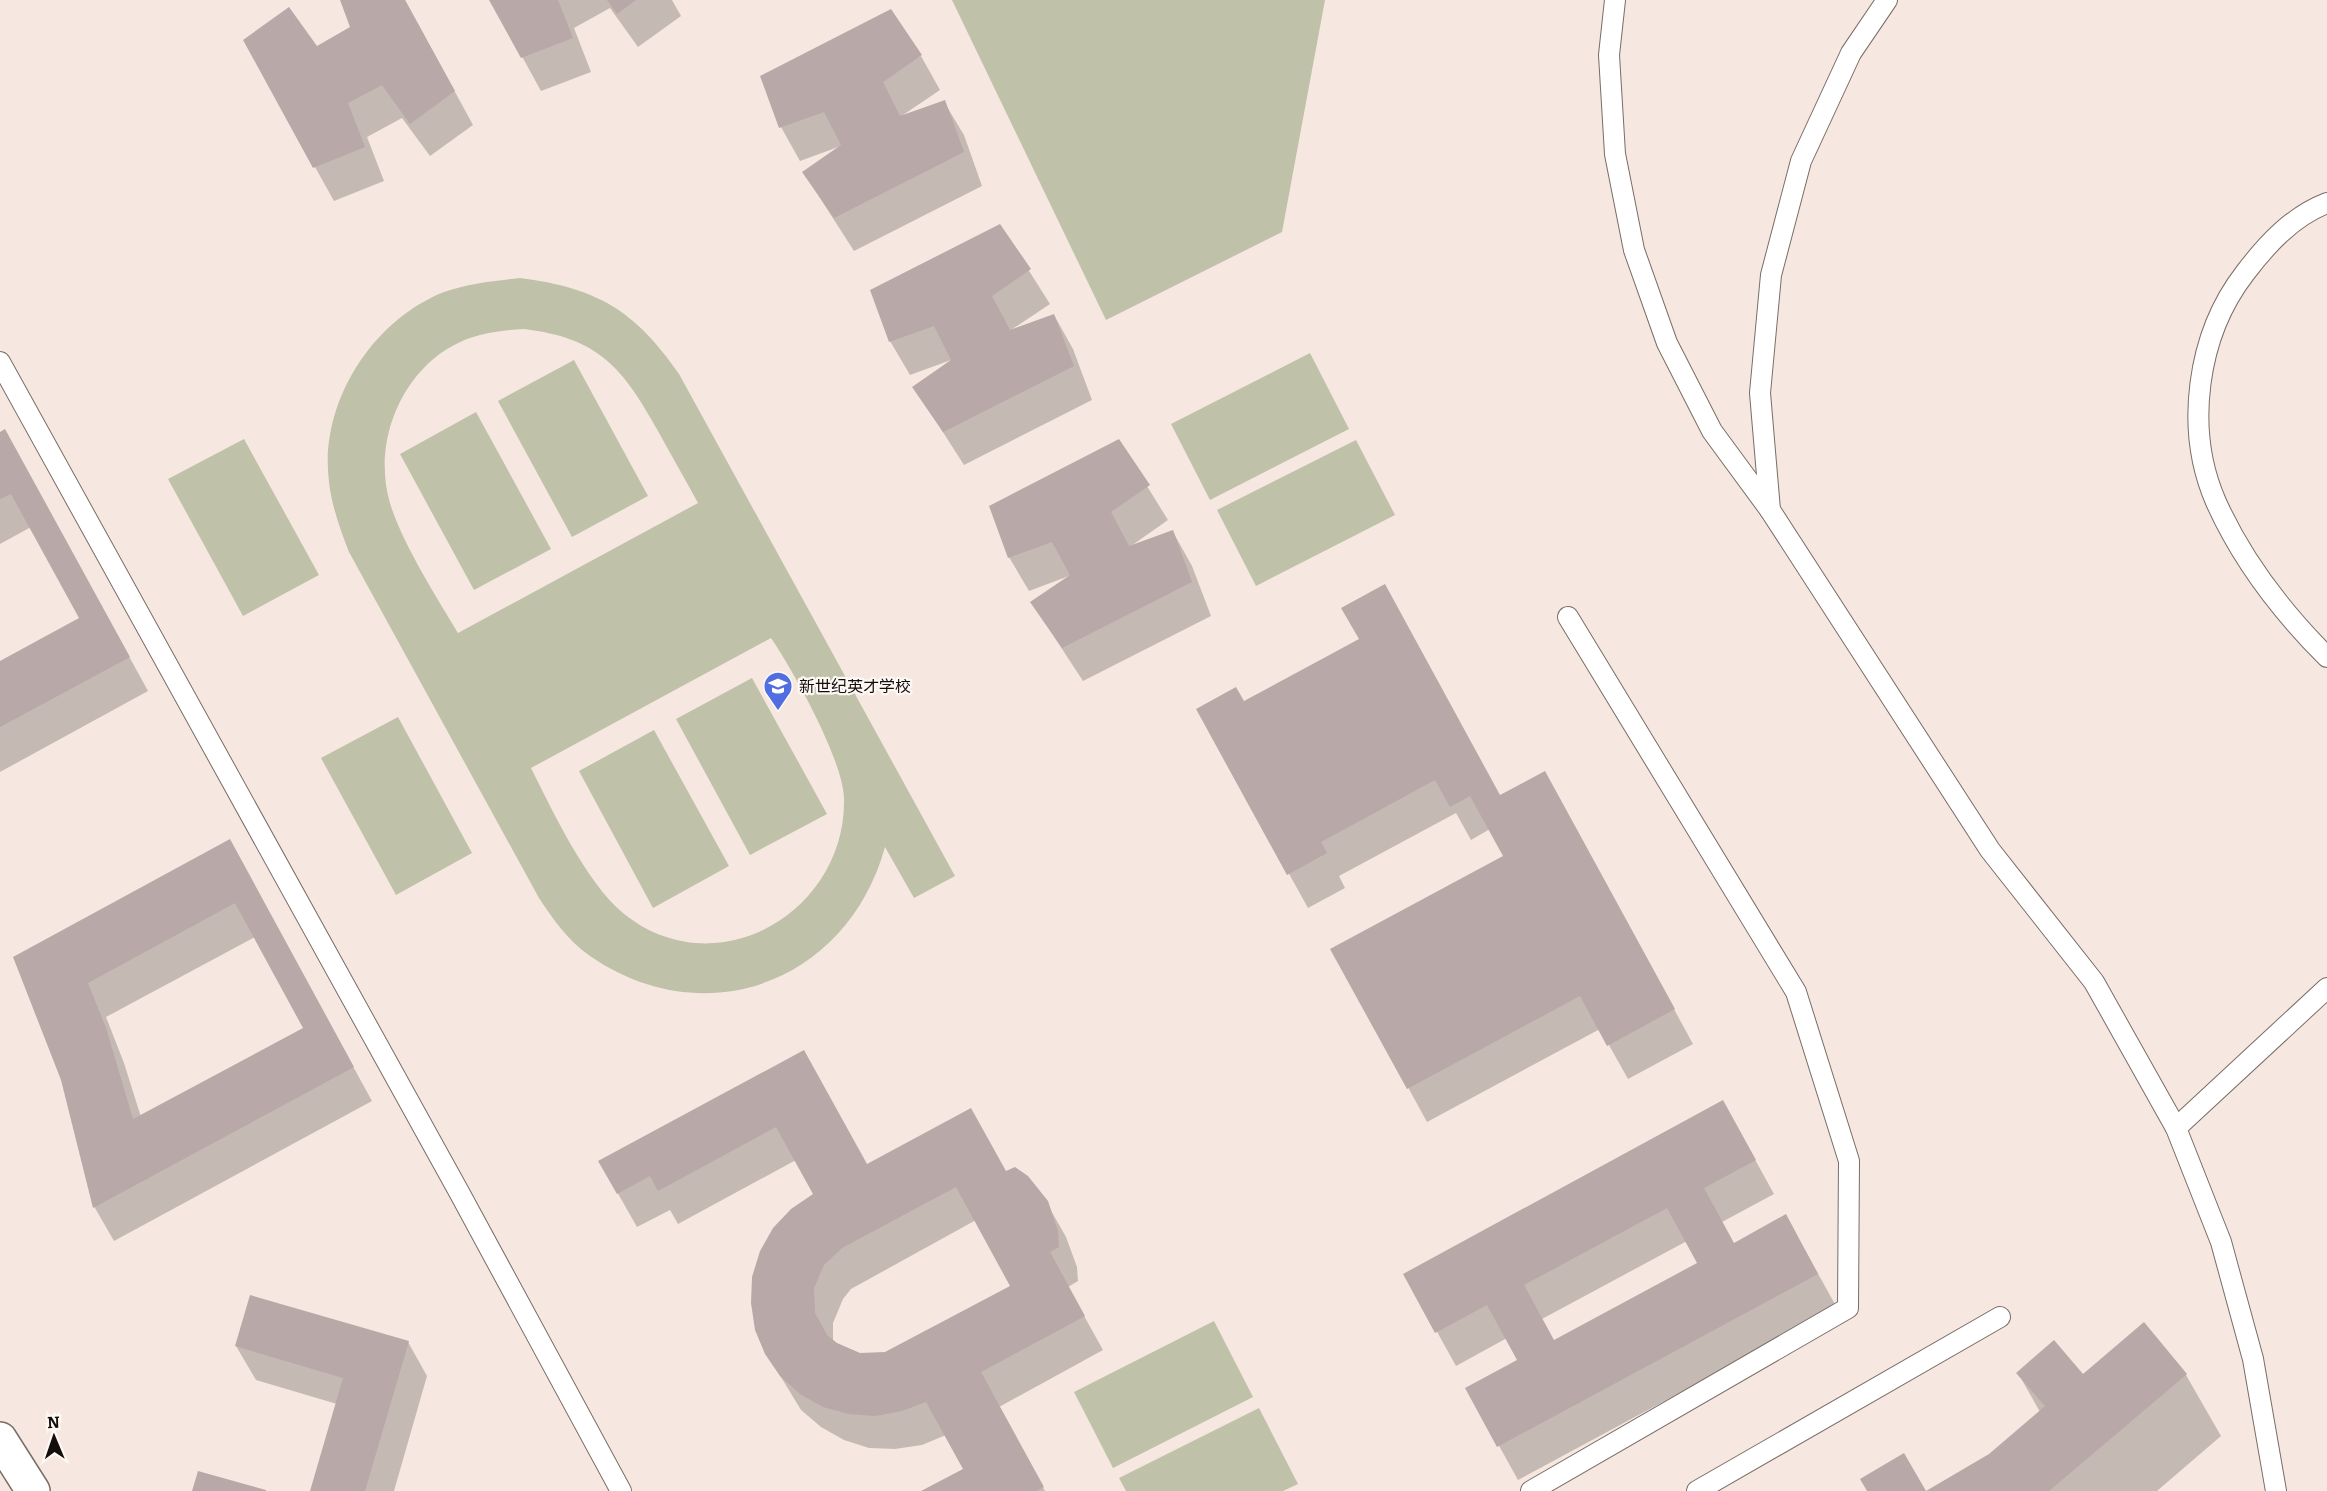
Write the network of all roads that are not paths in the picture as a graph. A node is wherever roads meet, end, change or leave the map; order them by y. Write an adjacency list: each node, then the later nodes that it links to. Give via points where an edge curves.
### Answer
1 (1615, 0): 5 (lane, via 1610,55 1615,154 1634,250 1672,353 1712,430)
2 (1887, 0): 5 (lane, via 1851,53 1801,161 1771,275 1760,393)
3 (2327, 203): 7 (lane, via 2308,210 2266,246 2232,289 2209,339 2199,394 2201,448 2215,501 2272,595)
4 (0, 363): 13 (lane)
5 (1770, 510): 9 (lane, via 1990,850 2094,982)
6 (1568, 617): 14 (lane, via 1796,992 1849,1161 1848,1308)
7 (2327, 657)
8 (2327, 988): 9 (lane)
9 (2176, 1128): 16 (lane, via 2221,1242 2253,1359)
10 (2000, 1317): 15 (lane)
11 (0, 1439): 12 (street)
12 (33, 1491)
13 (621, 1491)
14 (1531, 1491)
15 (1697, 1491)
16 (2276, 1491)

